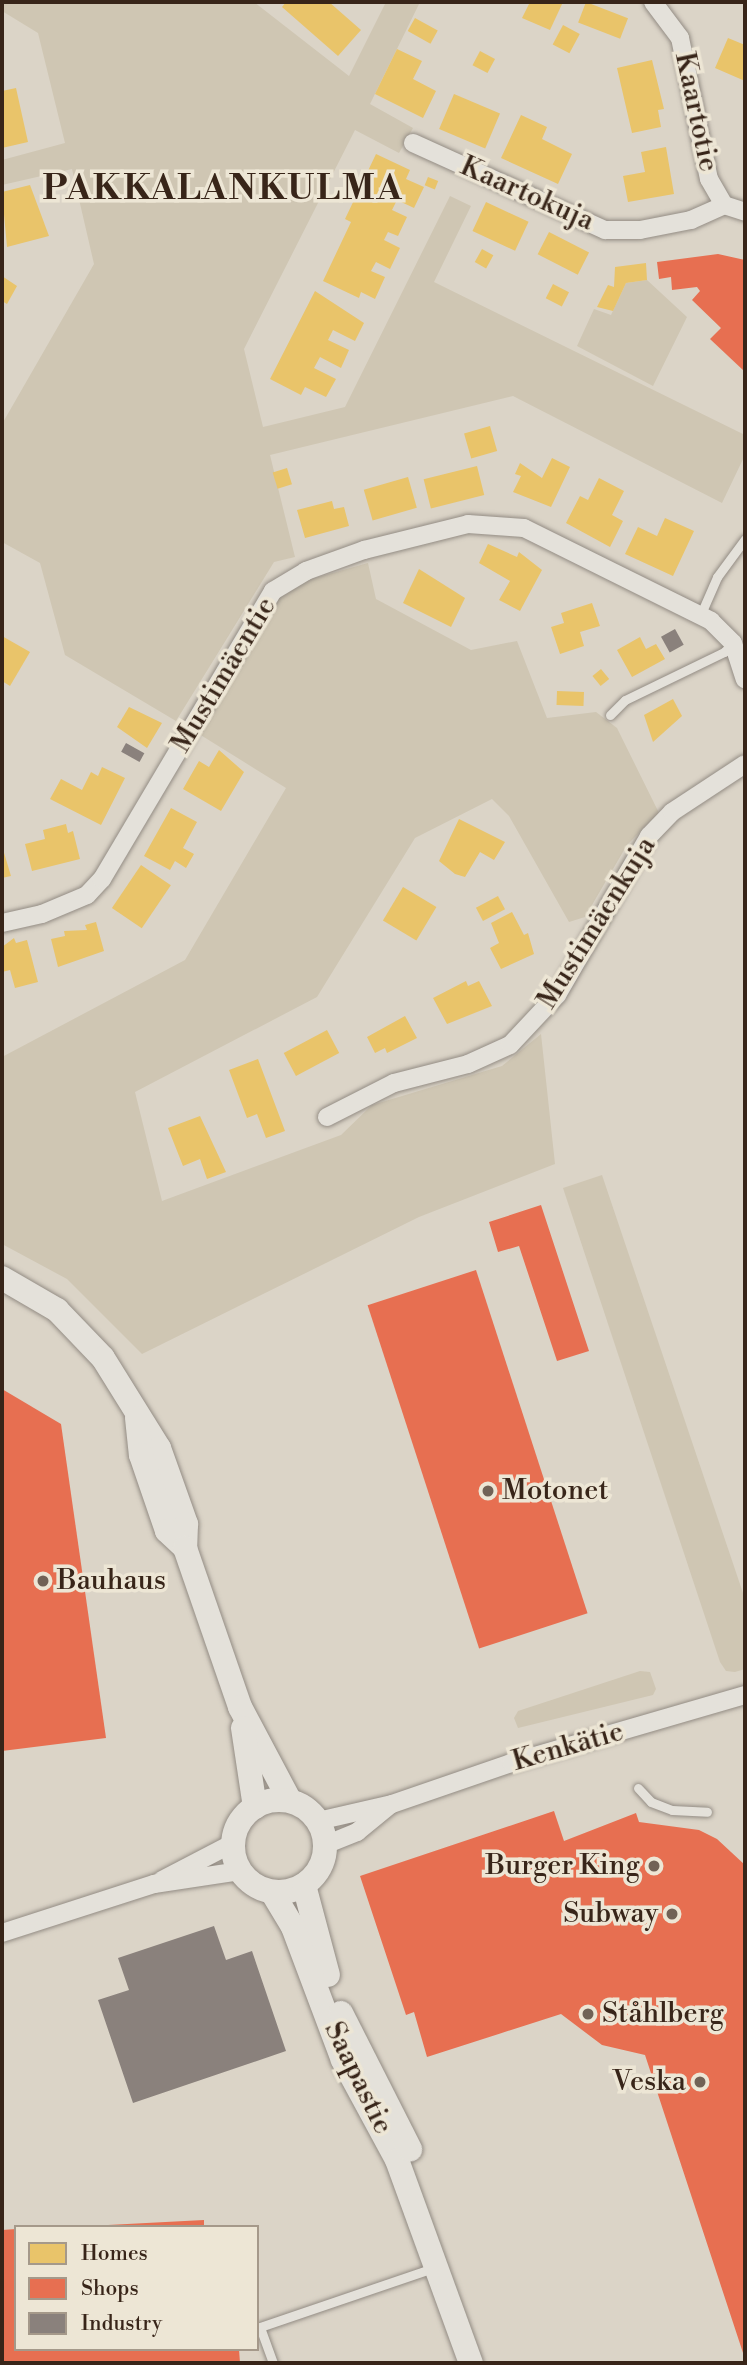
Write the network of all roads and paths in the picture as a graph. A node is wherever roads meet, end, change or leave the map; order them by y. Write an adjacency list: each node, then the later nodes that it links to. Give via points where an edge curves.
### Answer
1 (653, 2): 3 (street, Kaartotie, via 680,38 709,178)
2 (413, 142): 3 (street, Kaartokuja, via 605,230 640,230 691,220)
3 (723, 205): 4 (street, Kaartotie)
4 (745, 212)
5 (745, 539): 6 (lane, via 723,568)
6 (700, 616): 7 (street, Mustimäentie); 11 (street, Mustimäentie, via 524,528 490,523 364,550 306,570 282,582 267,600 102,879 74,902)
7 (739, 641): 8 (street); 9 (lane, via 625,700)
8 (745, 679)
9 (610, 715)
10 (745, 764): 12 (street, Mustimäenkuja, via 672,812 649,836 557,995 510,1045 468,1064 394,1083)
11 (2, 923)
12 (327, 1117)
13 (2, 1278): 15 (main road, via 48,1304 80,1331 121,1384 137,1418 141,1455 167,1531 185,1548)
14 (745, 1695): 18 (street, Kenkätie, via 511,1763)
15 (240, 1707): 17 (main road); 19 (main road)
16 (638, 1788): 20 (lane, via 651,1802 671,1810)
17 (290, 1801): 19 (main road); 21 (main road)
18 (392, 1804): 21 (street, Kenkätie); 23 (street, Kenkätie, via 357,1832)
19 (255, 1807): 22 (main road, via 244,1816)
20 (707, 1812)
21 (317, 1821): 23 (main road)
22 (233, 1843): 24 (main road); 25 (street)
23 (325, 1845): 26 (main road, via 322,1863)
24 (240, 1871): 25 (street); 27 (main road, via 247,1880)
25 (154, 1884): 28 (street)
26 (304, 1885): 27 (main road); 29 (main road, Saapastie, via 346,2027 394,2111 420,2175 438,2230)
27 (272, 1892): 29 (main road, Saapastie, via 293,1927 343,2060 388,2138 424,2239)
28 (2, 1933)
29 (439, 2266): 30 (lane, via 260,2327); 31 (main road, Saapastie)
30 (273, 2363)
31 (471, 2363)

